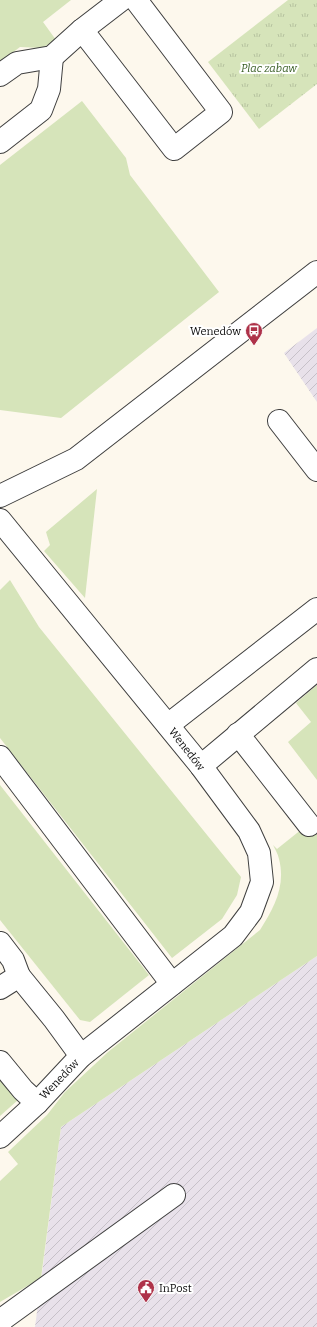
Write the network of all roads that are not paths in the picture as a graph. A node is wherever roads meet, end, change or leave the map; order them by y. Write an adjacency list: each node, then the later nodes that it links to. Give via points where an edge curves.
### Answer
1 (121, 0): 3 (street)
2 (136, 0): 3 (street, via 221,112 174,149)
3 (82, 30): 4 (street)
4 (52, 57): 5 (street, via 17,63); 6 (street, via 49,89 41,110)
5 (0, 75)
6 (0, 142)
7 (317, 272): 10 (street, via 76,459)
8 (279, 421): 9 (street)
9 (317, 470)
10 (0, 496)
11 (0, 520): 14 (street, Wenedów)
12 (317, 609): 14 (street)
13 (317, 669): 15 (street)
14 (168, 725): 17 (street, Wenedów)
15 (238, 734): 17 (street); 18 (street)
16 (0, 757): 21 (street)
17 (201, 766): 21 (street, Wenedów, via 249,831 259,853 262,882 251,912 233,936)
18 (309, 825)
19 (0, 943): 20 (street, Wenedów, via 13,960)
20 (18, 976): 22 (street); 23 (street, Wenedów)
21 (172, 984): 23 (street, Wenedów)
22 (0, 988)
23 (81, 1056): 25 (street, Wenedów)
24 (0, 1062): 25 (street, Wenedów)
25 (37, 1103): 26 (street, Wenedów)
26 (0, 1137)
27 (174, 1195): 28 (street)
28 (0, 1323)

